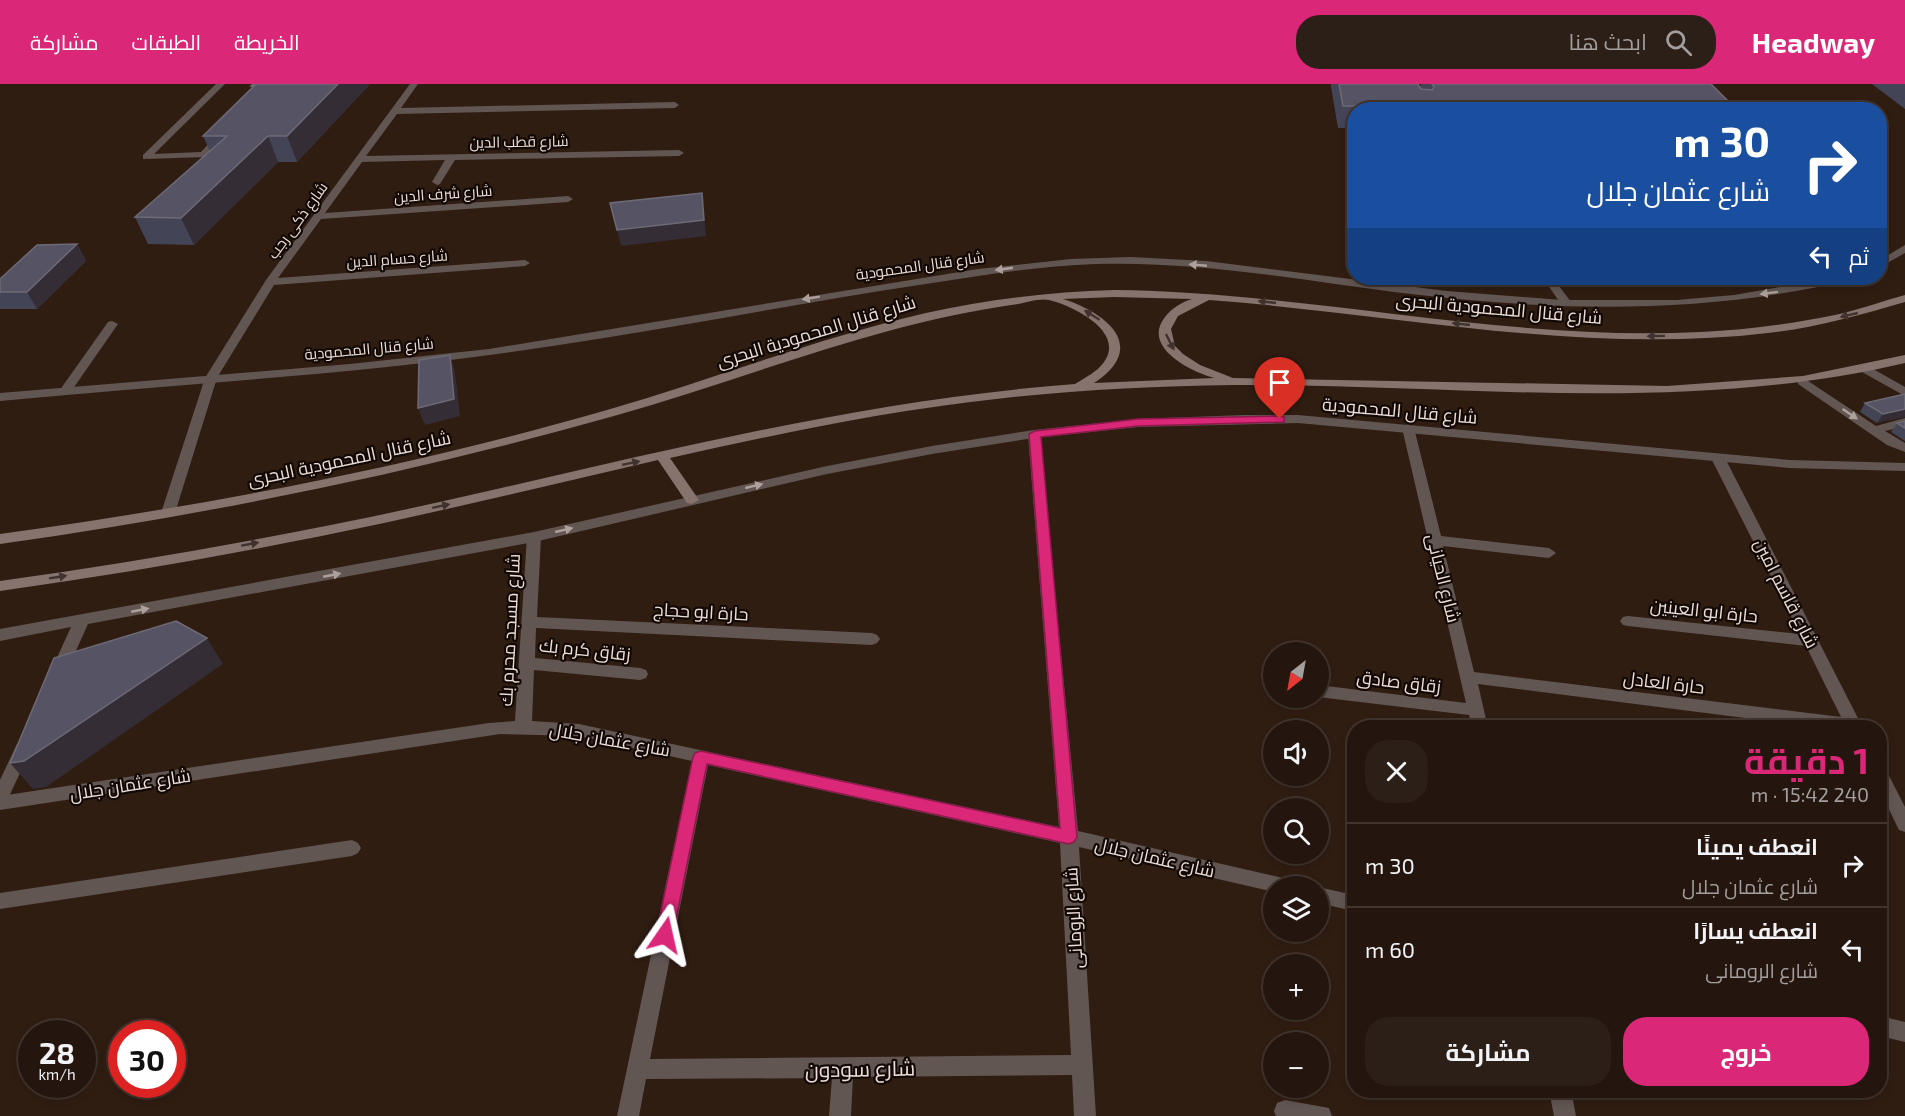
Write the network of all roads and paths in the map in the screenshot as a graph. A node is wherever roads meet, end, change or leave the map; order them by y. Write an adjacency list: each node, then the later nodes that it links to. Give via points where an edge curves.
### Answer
1 (221, 84): 5 (street, via 146,157 204,155)
2 (414, 84): 4 (street, شارع ذكى رجب)
3 (675, 105): 4 (street)
4 (394, 111): 8 (street, شارع ذكى رجب)
5 (228, 128)
6 (679, 153): 7 (street, شارع قطب الدين)
7 (452, 157): 8 (street, شارع قطب الدين); 9 (street)
8 (358, 159): 11 (street, شارع ذكى رجب)
9 (437, 182)
10 (568, 199): 11 (street, شارع شرف الدين)
11 (320, 216): 15 (street, شارع ذكى رجب)
12 (1905, 248): 13 (street)
13 (1887, 260)
14 (525, 263): 15 (street, شارع حسام الدين)
15 (270, 282): 27 (street, شارع ذكى رجب)
16 (1347, 282): 27 (street, شارع قنال المحمودية, one-way to 27, via 1131,260 1059,263 829,296 494,352)
17 (1372, 285): 23 (street, شارع قنال المحمودية, one-way to 17)
18 (1553, 285): 23 (street)
19 (1806, 285): 23 (street, شارع قنال المحمودية, one-way to 23, via 1704,300)
20 (1038, 297): 21 (main road, شارع قنال المحمودية البحرى, via 1156,293); 30 (main road, one-way to 20, via 1107,369 1114,358 1113,334 1092,314); 43 (main road, شارع قنال المحمودية البحرى, via 908,320 677,393 520,437 263,496)
21 (1216, 297): 22 (main road, شارع قنال المحمودية البحرى, one-way to 21, via 1856,314 1782,328 1636,336 1530,331); 29 (main road, one-way to 29, via 1195,301 1168,318 1164,330 1167,343 1178,356 1196,367)
22 (1905, 298)
23 (1565, 302)
24 (112, 324): 31 (street)
25 (1905, 359): 26 (main road)
26 (1866, 369): 28 (main road); 32 (street)
27 (211, 378): 31 (street, شارع قنال المحمودية); 43 (street, شارع ذكى رجب)
28 (1802, 381): 29 (main road, via 1632,391); 36 (street, one-way to 36)
29 (1243, 382): 30 (main road)
30 (1077, 387): 39 (main road, via 826,421)
31 (66, 390): 33 (street, شارع قنال المحمودية)
32 (1905, 392)
33 (0, 397)
34 (1905, 422): 36 (street)
35 (1408, 428): 37 (street, شارع قنال المحمودية, via 1244,418 1138,423); 40 (street, شارع قنال المحمودية); 46 (street, شارع الحيانى)
36 (1874, 430): 38 (street)
37 (1035, 434): 42 (street, شارع قنال المحمودية, one-way to 37, via 838,467); 71 (street, شارع الرومانى)
38 (1905, 448)
39 (662, 456): 42 (main road); 48 (main road, one-way to 39, via 280,538)
40 (1718, 458): 41 (street, شارع قنال المحمودية); 54 (street, شارع قاسم امين)
41 (1905, 466)
42 (692, 500): 44 (street, شارع قنال المحمودية, one-way to 42)
43 (168, 513): 45 (main road, شارع قنال المحمودية البحرى)
44 (534, 537): 49 (street, شارع قنال المحمودية, one-way to 44); 51 (street, شارع مسجد محرم بك)
45 (0, 539)
46 (1435, 540): 47 (street); 57 (street, شارع الحيانى)
47 (1550, 553)
48 (0, 586)
49 (82, 621): 52 (street, شارع قنال المحمودية); 58 (street)
50 (1628, 621): 54 (street, حارة ابو العينين)
51 (528, 622): 53 (street, حارة ابو حجاج); 55 (street, شارع مسجد محرم بك)
52 (0, 635)
53 (872, 639)
54 (1811, 641): 63 (street, شارع قاسم امين)
55 (526, 663): 56 (street, زقاق كرم بك); 64 (street, شارع مسجد محرم بك)
56 (640, 674)
57 (1468, 677): 60 (street, شارع الحيانى); 62 (street, حارة العادل)
58 (53, 684)
59 (1329, 692): 60 (street, زقاق صادق)
60 (1476, 710): 61 (street, شارع الحيانى)
61 (1478, 720)
62 (1808, 720)
63 (1852, 720)
64 (523, 726): 66 (street, شارع عثمان جلال, via 579,730); 69 (street, شارع عثمان جلال)
65 (29, 736): 68 (street)
66 (701, 757): 71 (street, شارع عثمان جلال); 81 (street)
67 (1887, 794): 70 (street)
68 (0, 798)
69 (0, 803)
70 (1894, 814)
71 (1069, 837): 73 (street, شارع عثمان جلال); 79 (street, شارع الرومانى)
72 (352, 848): 75 (street)
73 (1263, 881)
74 (1329, 897): 76 (street)
75 (0, 901)
76 (1347, 901)
77 (1887, 1028): 78 (street)
78 (1905, 1032)
79 (1082, 1065): 80 (street, شارع سودون); 86 (street, شارع الرومانى)
80 (843, 1068): 81 (street, شارع سودون); 85 (street)
81 (638, 1069): 84 (street)
82 (1562, 1098): 88 (street)
83 (1285, 1111): 87 (street)
84 (628, 1116)
85 (840, 1116)
86 (1085, 1116)
87 (1321, 1116)
88 (1566, 1116)

